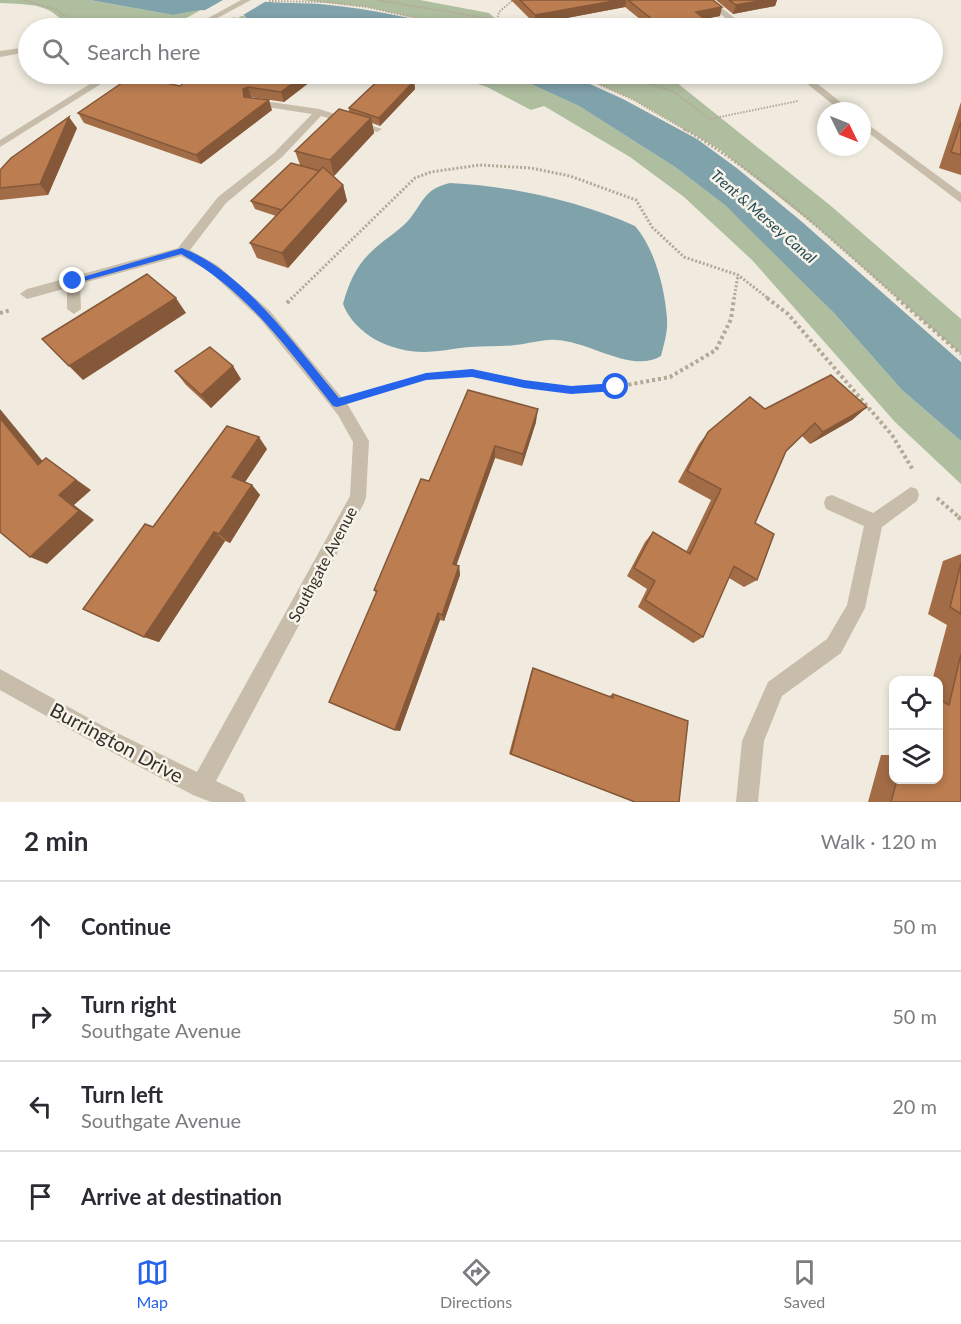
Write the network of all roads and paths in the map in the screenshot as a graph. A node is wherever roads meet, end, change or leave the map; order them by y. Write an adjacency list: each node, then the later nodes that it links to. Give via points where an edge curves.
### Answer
1 (24, 0): 7 (path, via 55,9)
2 (247, 0): 8 (street)
3 (265, 0): 9 (path, via 367,7)
4 (377, 0): 10 (path)
5 (513, 0): 11 (path)
6 (707, 0): 12 (street)
7 (68, 18)
8 (213, 18)
9 (415, 18)
10 (485, 18)
11 (498, 18)
12 (730, 18)
13 (18, 51): 14 (street)
14 (0, 54)
15 (96, 84): 26 (street)
16 (598, 84): 35 (path, via 719,148 818,228)
17 (652, 84): 19 (path, via 674,92 710,118)
18 (813, 84): 19 (street)
19 (827, 95): 21 (street)
20 (251, 102): 22 (street)
21 (836, 102)
22 (319, 112): 24 (street); 29 (street, via 278,155 222,200)
23 (0, 129): 26 (street)
24 (377, 129)
25 (871, 130): 28 (street)
26 (15, 133): 27 (street)
27 (0, 144)
28 (961, 199)
29 (182, 251): 31 (street); 34 (street, Southgate Avenue, via 213,268)
30 (738, 275): 34 (path, via 684,257 652,227 636,200 549,171 480,164 435,170 415,178); 36 (path, via 731,319 716,350 669,377 571,390 472,373 426,376); 37 (path, via 788,314 892,435)
31 (73, 281): 32 (street); 33 (street)
32 (27, 294)
33 (74, 309)
34 (269, 320): 36 (street, Southgate Avenue)
35 (961, 354)
36 (337, 403): 43 (street, Southgate Avenue, via 362,441 358,497)
37 (916, 475)
38 (920, 493): 40 (path); 41 (street)
39 (832, 503): 41 (street)
40 (961, 519)
41 (874, 522): 45 (street, via 856,608 834,646 775,689 753,741)
42 (0, 679): 43 (street, Burrington Drive)
43 (201, 787): 44 (street, Burrington Drive)
44 (235, 802)
45 (747, 802)

